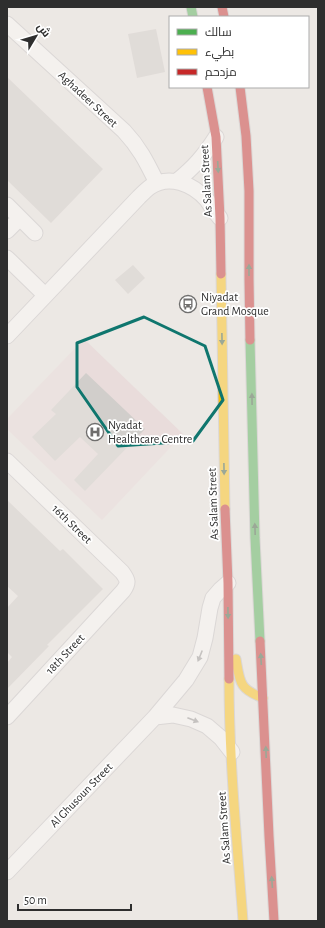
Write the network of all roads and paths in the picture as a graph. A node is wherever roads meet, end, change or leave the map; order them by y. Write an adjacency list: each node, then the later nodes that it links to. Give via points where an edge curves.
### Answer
1 (7, 24): 6 (street, Aghadeer Street, via 124,131 141,152)
2 (207, 88): 4 (street, As Salam Street)
3 (240, 88): 19 (street, one-way to 3, via 255,538 249,191)
4 (216, 137): 5 (street, via 199,162); 9 (street, As Salam Street, one-way to 9)
5 (177, 181): 6 (street); 9 (street, via 197,191)
6 (157, 183): 13 (street, via 139,197)
7 (7, 205): 8 (street)
8 (20, 218): 10 (street); 11 (street)
9 (220, 218): 16 (street, As Salam Street, one-way to 16)
10 (7, 231)
11 (35, 232)
12 (7, 258): 13 (street)
13 (45, 295): 14 (street)
14 (7, 336)
15 (7, 461): 17 (street, 16th Street, via 122,572 127,581)
16 (228, 583): 18 (street, As Salam Street, one-way to 18); 22 (street, Al Ghusoun Street, one-way to 22, via 213,598 200,657 186,680)
17 (123, 591): 21 (street, 18th Street)
18 (229, 642): 19 (street, via 241,682 246,690); 24 (street, As Salam Street)
19 (263, 698): 20 (street); 28 (street, one-way to 19)
20 (252, 705)
21 (7, 717)
22 (155, 717): 25 (street, one-way to 25, via 191,719 207,726); 26 (street, Al Ghusoun Street)
23 (238, 718): 24 (street)
24 (231, 733): 25 (street, As Salam Street)
25 (232, 752): 27 (street, As Salam Street)
26 (7, 872)
27 (244, 921)
28 (274, 921)

